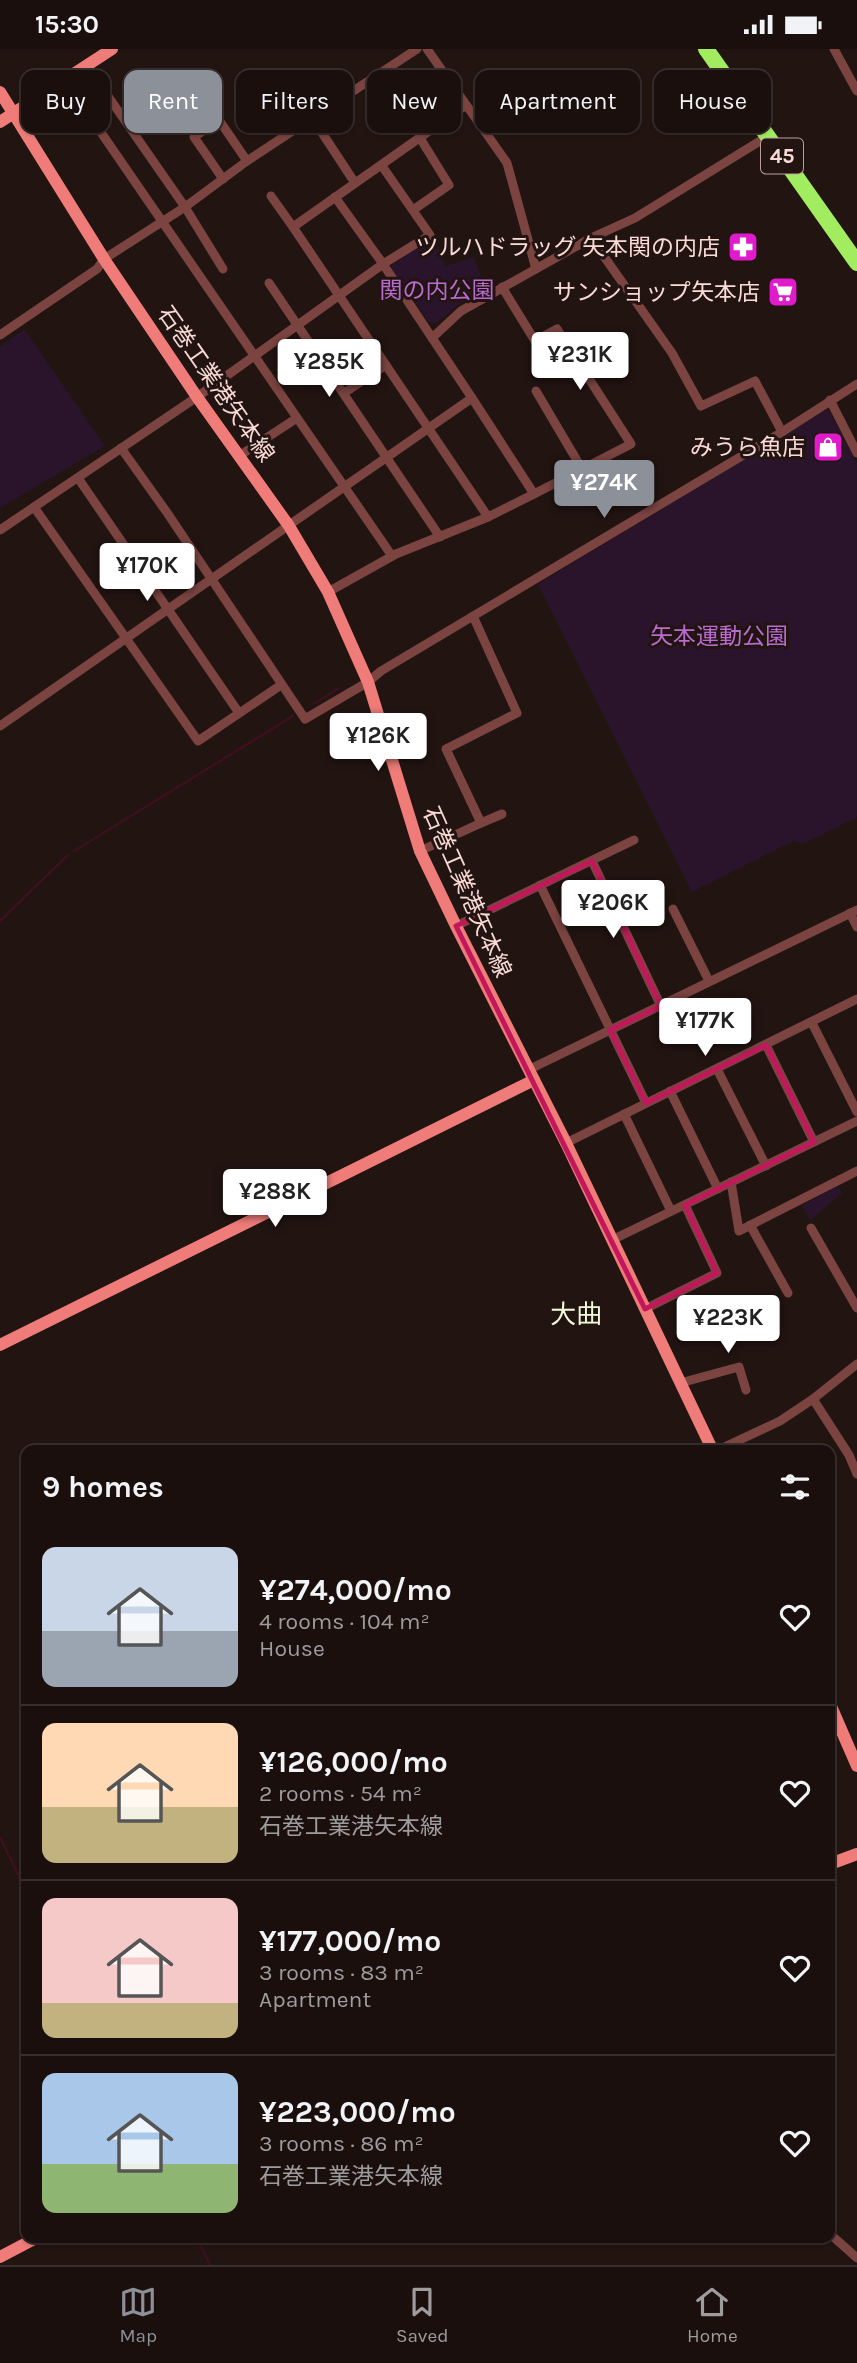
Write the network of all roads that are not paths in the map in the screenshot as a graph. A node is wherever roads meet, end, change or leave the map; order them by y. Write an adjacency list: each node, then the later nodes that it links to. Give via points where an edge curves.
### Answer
1 (112, 49): 6 (main road)
2 (417, 49): 10 (street)
3 (427, 49): 11 (street)
4 (706, 49): 18 (highway, 45)
5 (834, 49): 8 (street)
6 (87, 66): 7 (main road); 26 (street)
7 (81, 70)
8 (856, 85)
9 (0, 92): 13 (main road, 石巻工業港矢本線)
10 (353, 92)
11 (467, 106): 19 (street); 35 (street, via 507,163)
12 (21, 108): 13 (main road)
13 (13, 113): 14 (main road); 31 (main road, 石巻工業港矢本線)
14 (0, 122)
15 (101, 133): 28 (street)
16 (291, 133): 20 (street)
17 (322, 133): 23 (street)
18 (768, 136): 30 (street, via 635,218); 32 (highway, 45)
19 (420, 138): 21 (street); 27 (street, via 449,185)
20 (247, 161): 22 (street); 22 (street, via 219,120 194,137)
21 (382, 166): 23 (street); 27 (street)
22 (223, 179): 26 (street)
23 (355, 183): 25 (street)
24 (271, 196): 29 (street)
25 (335, 198): 29 (street); 33 (street)
26 (185, 207): 28 (street); 34 (street)
27 (413, 210): 33 (street, via 429,235)
28 (160, 221): 31 (street); 42 (street)
29 (293, 227): 38 (street)
30 (592, 238): 35 (street); 52 (street, via 673,353 702,405 754,381)
31 (104, 259): 40 (street, via 97,269); 47 (main road, 石巻工業港矢本線)
32 (857, 263)
33 (383, 264): 38 (street); 41 (street)
34 (223, 269)
35 (536, 269): 37 (street)
36 (269, 283): 39 (street)
37 (502, 287): 41 (street, via 461,311); 57 (street, via 536,341 556,329 631,443)
38 (338, 295): 39 (street); 43 (street)
39 (296, 324): 42 (street); 46 (street)
40 (0, 335)
41 (432, 338): 48 (street)
42 (254, 355): 47 (street); 50 (street)
43 (386, 365): 46 (street); 51 (street)
44 (857, 384): 49 (street)
45 (536, 391): 57 (street)
46 (344, 393): 56 (street)
47 (197, 397): 53 (street); 55 (main road, 石巻工業港矢本線)
48 (472, 398): 51 (street); 60 (street)
49 (830, 400): 52 (street); 54 (street)
50 (297, 418): 55 (street); 59 (street)
51 (427, 428): 56 (street); 62 (street)
52 (782, 432): 70 (street)
53 (121, 448): 58 (street); 67 (street)
54 (857, 453)
55 (239, 456): 63 (main road, 石巻工業港矢本線)
56 (386, 457): 59 (street); 65 (street)
57 (582, 469): 60 (street)
58 (78, 478): 61 (street); 69 (street)
59 (344, 486): 63 (street); 66 (street)
60 (534, 494): 62 (street)
61 (34, 507): 64 (street); 71 (street)
62 (488, 517): 65 (street)
63 (289, 526): 67 (street); 68 (main road, 石巻工業港矢本線)
64 (0, 530)
65 (440, 537): 66 (street)
66 (392, 556): 68 (street)
67 (211, 578): 69 (street); 73 (street)
68 (328, 592): 72 (main road, 石巻工業港矢本線)
69 (169, 608): 71 (street); 74 (street)
70 (473, 616): 72 (street); 77 (street, via 517,713 446,749)
71 (125, 638): 74 (street, via 198,741); 75 (street)
72 (368, 681): 73 (street, via 305,719); 79 (main road, 石巻工業港矢本線)
73 (281, 685): 74 (street)
74 (239, 713)
75 (0, 726)
76 (502, 814): 77 (street)
77 (481, 823): 79 (street)
78 (634, 840): 80 (street)
79 (420, 851): 84 (main road, 石巻工業港矢本線)
80 (592, 861): 81 (street); 88 (street)
81 (540, 885): 84 (street); 90 (street)
82 (673, 909): 86 (street)
83 (854, 912): 85 (street); 86 (street)
84 (456, 926): 93 (main road, 石巻工業港矢本線)
85 (857, 927)
86 (709, 981): 88 (street)
87 (857, 999): 89 (street)
88 (661, 1006): 90 (street)
89 (812, 1023): 91 (street); 96 (street)
90 (610, 1030): 93 (street); 95 (street)
91 (766, 1045): 92 (street); 99 (street)
92 (717, 1069): 94 (street); 101 (street)
93 (531, 1075): 100 (main road, 石巻工業港矢本線); 113 (main road)
94 (670, 1091): 95 (street); 104 (street)
95 (646, 1103): 97 (street)
96 (857, 1112)
97 (624, 1114): 100 (street); 106 (street)
98 (857, 1121): 99 (street)
99 (814, 1142): 101 (street)
100 (566, 1143): 109 (main road, 石巻工業港矢本線)
101 (766, 1166): 103 (street)
102 (857, 1171): 107 (street)
103 (732, 1182): 104 (street); 107 (street, via 740,1231)
104 (718, 1189): 105 (street)
105 (685, 1205): 106 (street); 112 (street, via 717,1273)
106 (671, 1211): 109 (street)
107 (750, 1225): 110 (street)
108 (811, 1228): 111 (street)
109 (612, 1240): 112 (main road, 石巻工業港矢本線)
110 (788, 1293)
111 (857, 1308)
112 (645, 1309): 115 (main road, 石巻工業港矢本線)
113 (0, 1345)
114 (857, 1364): 117 (street)
115 (680, 1384): 116 (street, via 739,1363); 118 (main road, 石巻工業港矢本線)
116 (746, 1390)
117 (813, 1399): 119 (street, via 780,1421); 120 (street)
118 (711, 1445)
119 (727, 1445)
120 (853, 1453): 121 (street)
121 (857, 1474)
122 (835, 1715): 123 (main road)
123 (857, 1766)
124 (857, 1853): 125 (main road)
125 (835, 1862)
126 (835, 2238): 129 (street)
127 (27, 2243): 128 (main road)
128 (0, 2257)
129 (857, 2258)

